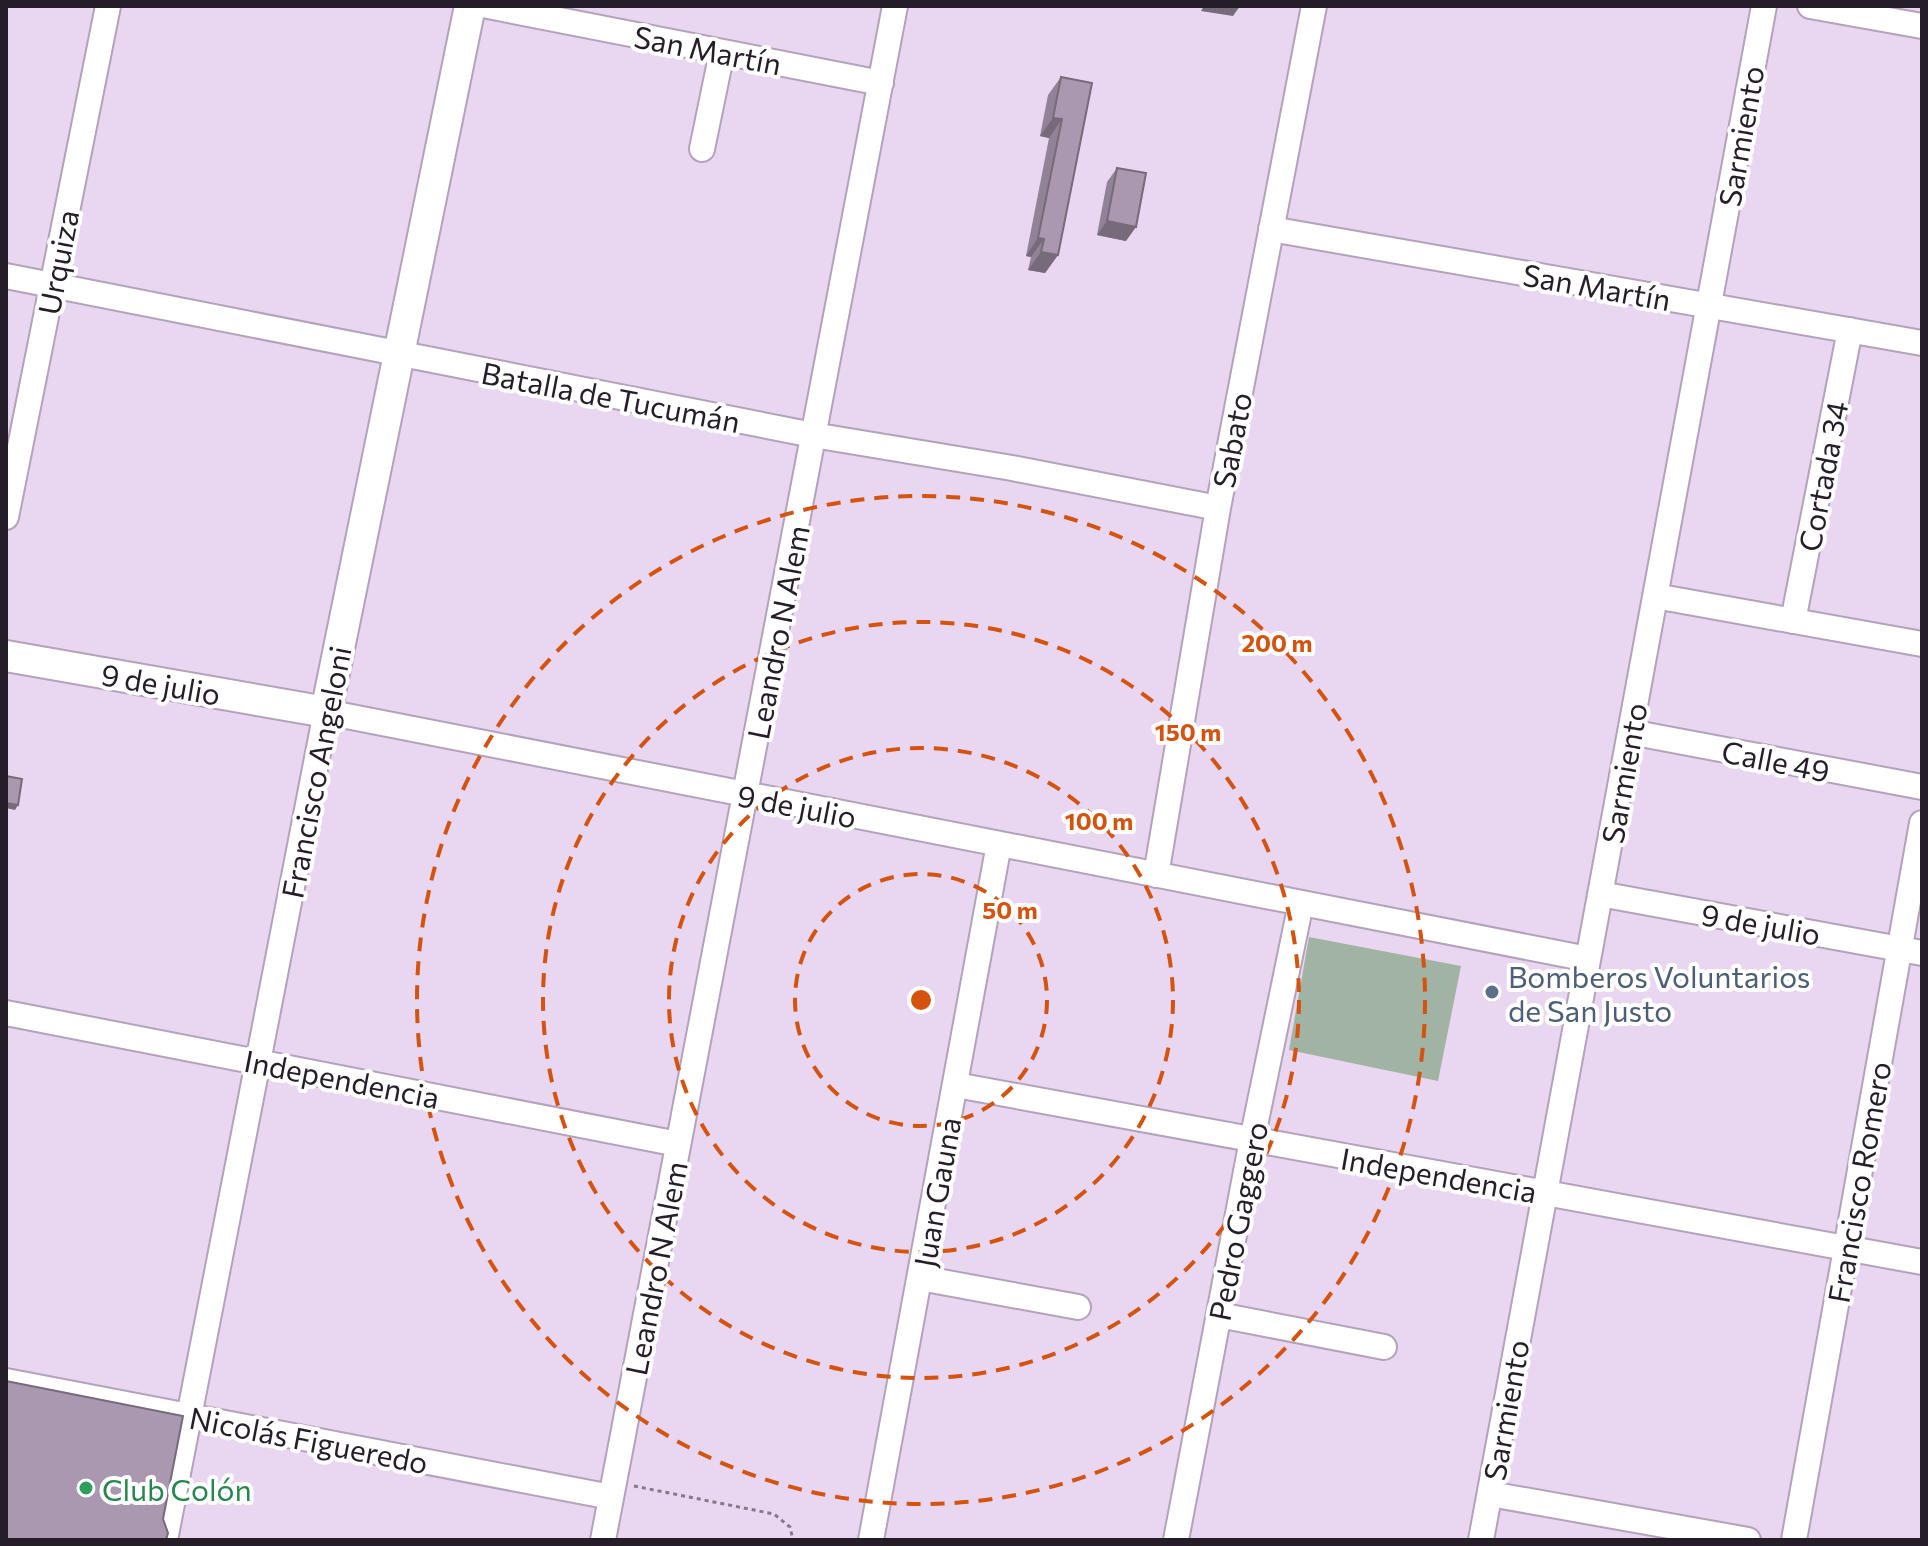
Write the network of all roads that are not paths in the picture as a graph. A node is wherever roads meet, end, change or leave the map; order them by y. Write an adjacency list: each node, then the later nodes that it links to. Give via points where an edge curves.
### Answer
1 (108, 6): 14 (street, Urquiza)
2 (470, 6): 18 (main road, Francisco Angeloni)
3 (488, 6): 9 (street, San Martín)
4 (895, 6): 10 (street, Leandro N Alem)
5 (1314, 6): 12 (street, Sabato)
6 (1764, 6): 15 (street, Sarmiento)
7 (1810, 6): 8 (street)
8 (1922, 26)
9 (722, 52): 10 (street, San Martín); 11 (street)
10 (881, 83): 19 (street, Leandro N Alem)
11 (702, 149)
12 (1271, 229): 15 (street, San Martín); 20 (street, Sabato)
13 (6, 276): 14 (street, Batalla de Tucumán)
14 (52, 286): 18 (street, Batalla de Tucumán); 21 (street, Urquiza)
15 (1709, 305): 16 (street, San Martín); 22 (street, Sarmiento)
16 (1850, 330): 17 (street, San Martín); 23 (street, Cortada 34)
17 (1922, 343)
18 (400, 354): 19 (street, Batalla de Tucumán); 26 (main road, Francisco Angeloni)
19 (813, 435): 20 (street, Batalla de Tucumán); 29 (street, Leandro N Alem)
20 (1218, 508): 32 (street, Sabato)
21 (6, 517)
22 (1655, 596): 23 (street); 27 (street, Sarmiento)
23 (1793, 621): 24 (street)
24 (1922, 644)
25 (6, 656): 26 (main road, 9 de julio)
26 (326, 712): 29 (street, 9 de julio); 38 (street, Francisco Angeloni)
27 (1630, 732): 28 (street, Calle 49); 33 (street, Sarmiento)
28 (1922, 787)
29 (747, 795): 31 (street, 9 de julio); 41 (street, Leandro N Alem)
30 (1922, 823): 35 (street, Francisco Romero)
31 (999, 844): 32 (street, 9 de julio); 39 (street, Juan Gauna)
32 (1156, 875): 34 (street, 9 de julio)
33 (1600, 894): 35 (street, 9 de julio); 36 (street, Sarmiento)
34 (1301, 903): 36 (street, 9 de julio); 40 (street, Pedro Gaggero)
35 (1911, 951): 43 (street, Francisco Romero)
36 (1588, 959): 42 (street, Sarmiento)
37 (6, 1013): 38 (street, Independencia)
38 (259, 1062): 41 (street, Independencia); 50 (street, Francisco Angeloni)
39 (956, 1085): 40 (street, Independencia); 45 (street, Juan Gauna)
40 (1252, 1140): 42 (street, Independencia); 47 (street, Pedro Gaggero)
41 (678, 1144): 51 (street, Leandro N Alem)
42 (1545, 1193): 43 (street, Independencia); 52 (street, Sarmiento)
43 (1846, 1248): 44 (street, Independencia); 59 (street, Francisco Romero)
44 (1922, 1262)
45 (920, 1278): 46 (street); 55 (street, Juan Gauna)
46 (1078, 1307)
47 (1219, 1315): 48 (street); 56 (street, Pedro Gaggero)
48 (1384, 1347)
49 (6, 1381): 50 (street, Nicolás Figueredo)
50 (189, 1416): 51 (street, Nicolás Figueredo); 53 (street, Francisco Angeloni)
51 (612, 1490): 54 (street, Leandro N Alem)
52 (1490, 1494): 57 (street, Sarmiento); 58 (street)
53 (165, 1540)
54 (603, 1540)
55 (871, 1540)
56 (1176, 1540)
57 (1481, 1540)
58 (1748, 1540)
59 (1794, 1540)

